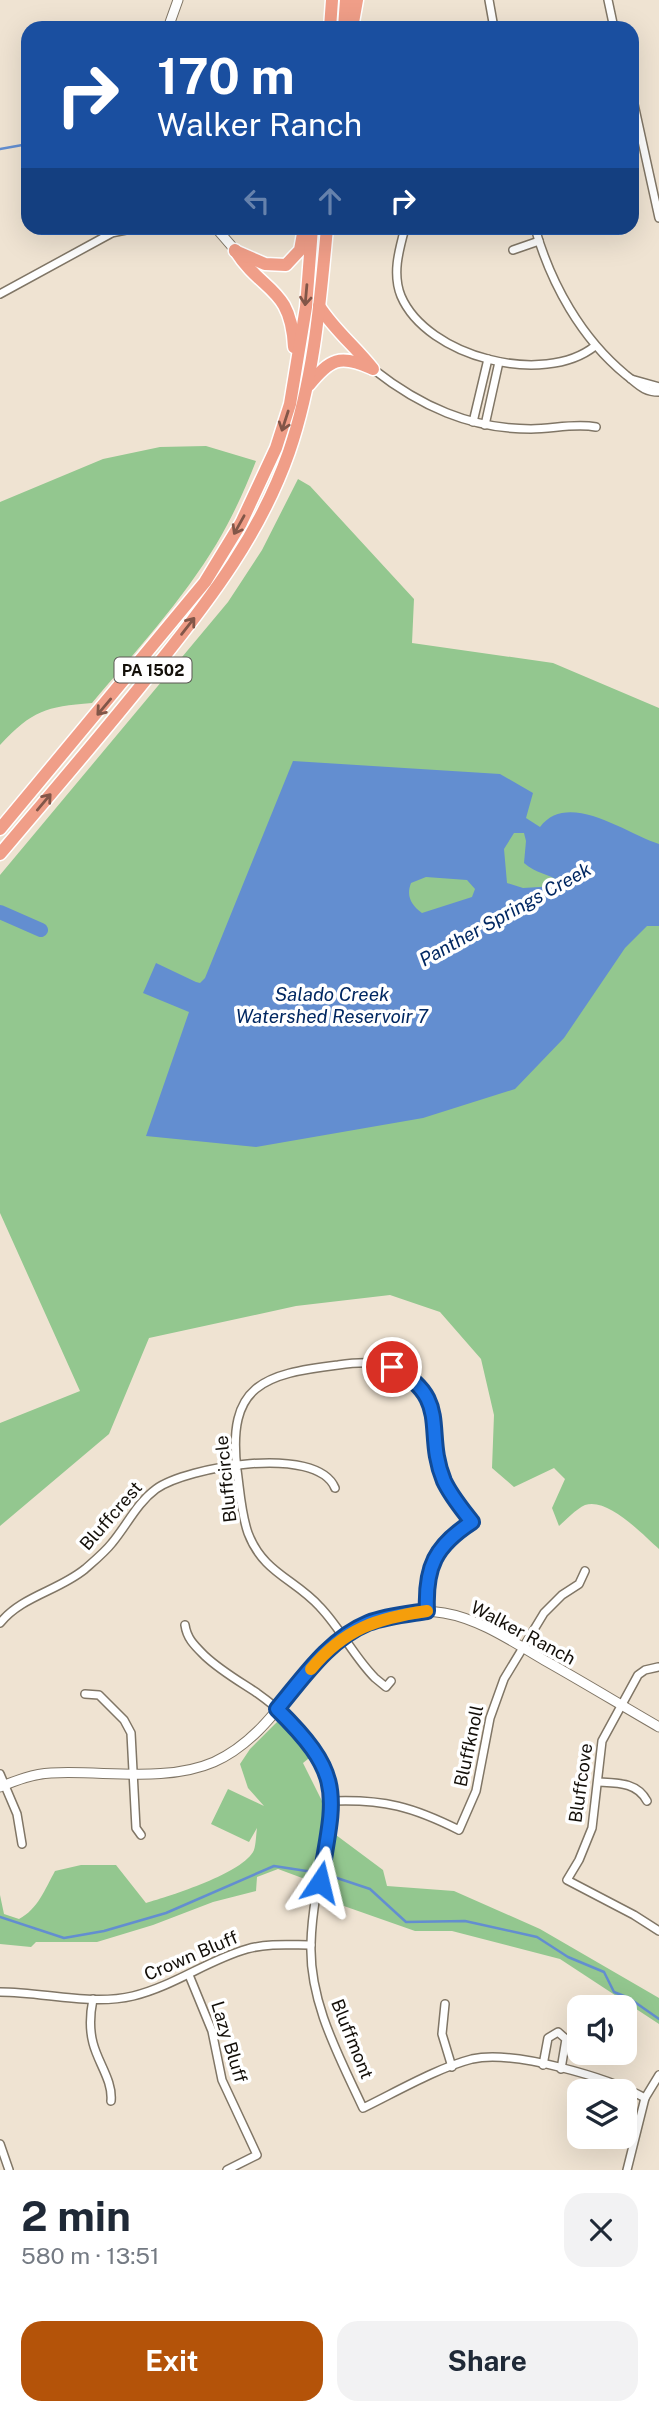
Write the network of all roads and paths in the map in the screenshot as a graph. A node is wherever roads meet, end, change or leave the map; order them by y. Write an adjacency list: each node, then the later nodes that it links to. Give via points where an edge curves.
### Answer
1 (177, 0): 7 (street)
2 (332, 0): 8 (highway)
3 (346, 0): 9 (highway)
4 (357, 0): 10 (highway)
5 (489, 0): 11 (street)
6 (608, 0): 12 (street)
7 (170, 21)
8 (330, 21)
9 (344, 21)
10 (353, 21)
11 (493, 21)
12 (612, 21)
13 (639, 127): 14 (street)
14 (659, 218)
15 (106, 235): 25 (street)
16 (222, 235): 23 (street)
17 (303, 235): 23 (highway, via 300,250 286,265 265,264)
18 (311, 235): 31 (highway, PA 1502, one-way to 31)
19 (326, 235): 26 (highway, PA 1502)
20 (404, 235): 28 (street, via 396,272 406,306 437,336)
21 (537, 235): 22 (street)
22 (539, 241): 24 (street); 27 (street, via 572,312)
23 (235, 250): 31 (highway, via 244,265 278,293 289,311)
24 (513, 250)
25 (0, 294)
26 (319, 306): 30 (highway, via 331,326); 32 (highway, PA 1502)
27 (595, 346): 29 (street, via 578,356 545,364); 34 (street, via 643,389)
28 (488, 359): 29 (street); 33 (street)
29 (499, 362): 35 (street)
30 (373, 369): 32 (highway, via 356,361 331,362); 36 (street, via 414,398)
31 (295, 377): 39 (highway, PA 1502, one-way to 39, via 269,464 241,523 205,582)
32 (307, 388): 40 (highway, PA 1502, one-way to 32, via 217,589 248,541 282,469)
33 (481, 389): 35 (street); 36 (street)
34 (659, 389)
35 (492, 391): 37 (street)
36 (473, 422): 37 (street)
37 (485, 425): 38 (street)
38 (596, 427)
39 (0, 829)
40 (0, 854)
41 (237, 1466): 42 (street, Bluffcrest, via 302,1464 325,1474); 44 (street, Bluffcircle, via 239,1413 256,1389 270,1379 298,1370 360,1362 392,1367 416,1381 433,1411 444,1480 472,1522 445,1543 432,1562); 45 (street, Bluffcrest, via 180,1477 156,1489 111,1545 85,1569 18,1604); 47 (street, Bluffcircle, via 244,1521 257,1550 277,1574 315,1601)
42 (335, 1488)
43 (585, 1571): 48 (street, Bluffknoll, via 579,1584 544,1614)
44 (427, 1611): 47 (street, Walker Ranch, via 375,1621); 48 (street, Walker Ranch, via 458,1616)
45 (0, 1622)
46 (185, 1625): 53 (street, Bluffmont, via 187,1636 210,1661)
47 (343, 1638): 50 (street, Bluffcircle, via 386,1688); 53 (street, Walker Ranch)
48 (522, 1647): 52 (street, Walker Ranch); 59 (street, Bluffknoll, via 496,1698 476,1791 459,1830 393,1803)
49 (659, 1667): 52 (street, Bluffcove, via 638,1675)
50 (391, 1681)
51 (85, 1694): 55 (street, via 99,1695 124,1720 131,1734)
52 (621, 1705): 54 (street, Walker Ranch); 57 (street, Bluffcove, via 602,1741)
53 (277, 1709): 55 (street, Walker Ranch, via 251,1739 214,1762 171,1773); 59 (street, Bluffmont, via 317,1752)
54 (659, 1727)
55 (134, 1772): 58 (street, Walker Ranch, via 51,1773); 61 (street, via 136,1828)
56 (0, 1774): 58 (street)
57 (598, 1782): 60 (street, via 633,1786); 63 (street, Bluffcove, via 592,1828 567,1880)
58 (2, 1786): 62 (street, via 16,1814)
59 (332, 1801): 64 (street, Bluffmont)
60 (647, 1801)
61 (141, 1835)
62 (22, 1843)
63 (659, 1931)
64 (311, 1945): 65 (street, Crown Bluff, via 250,1948); 70 (street, Bluffmont, via 320,2007 363,2108)
65 (189, 1975): 67 (street, Crown Bluff, via 132,1997); 77 (street, Lazy Bluff, via 212,2031 222,2080 257,2155)
66 (0, 1992): 67 (street, Crown Bluff)
67 (93, 1999): 74 (street, via 92,2042 112,2091)
68 (445, 2004): 70 (street, via 442,2034)
69 (542, 2065): 70 (street, via 496,2057); 71 (street); 71 (street, via 548,2038 558,2032 566,2039)
70 (452, 2067)
71 (561, 2069): 73 (street, via 611,2081)
72 (659, 2075): 73 (street)
73 (645, 2098): 78 (street)
74 (111, 2101)
75 (0, 2144): 76 (street)
76 (9, 2170)
77 (228, 2170)
78 (627, 2170)

